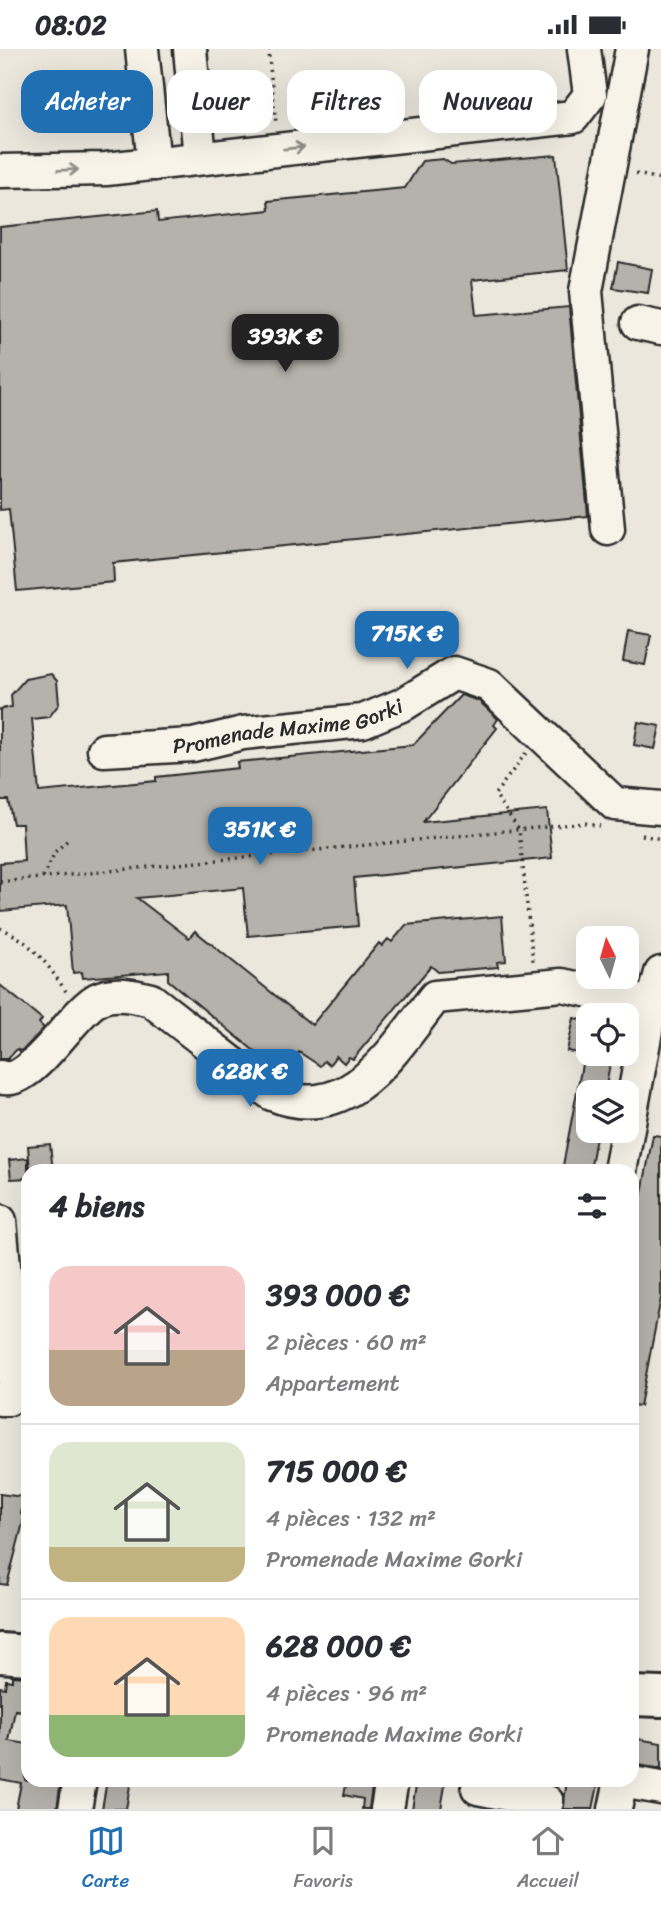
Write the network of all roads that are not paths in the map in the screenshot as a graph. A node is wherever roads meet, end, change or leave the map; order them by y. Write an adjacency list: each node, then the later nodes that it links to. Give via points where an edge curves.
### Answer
1 (142, 49): 8 (street)
2 (190, 49): 7 (street)
3 (584, 49): 5 (street, via 590,96)
4 (632, 49): 6 (street)
5 (573, 117): 6 (street); 7 (street, one-way to 5)
6 (619, 132): 10 (street, via 586,291)
7 (200, 158): 8 (street)
8 (154, 164): 9 (street, one-way to 8)
9 (0, 171)
10 (608, 529)
11 (104, 750): 12 (street, Promenade Maxime Gorki, via 193,745 243,733 363,720 404,704 454,673 489,685 615,804)
12 (661, 808)
13 (661, 973): 14 (street)
14 (657, 1005): 15 (street, via 562,985 435,997 373,1074 343,1095 317,1103 294,1103 272,1094 151,1000 126,995 99,998 29,1070); 16 (street)
15 (2, 1081)
16 (622, 1164)
17 (0, 1221): 18 (street, via 15,1389)
18 (4, 1399)
19 (0, 1653): 20 (main road)
20 (21, 1654)
21 (639, 1696): 22 (main road)
22 (661, 1697)
23 (639, 1784): 28 (street)
24 (79, 1787): 30 (street)
25 (391, 1787): 31 (street)
26 (478, 1787): 29 (street)
27 (620, 1787): 32 (street)
28 (661, 1788)
29 (547, 1802)
30 (75, 1809)
31 (387, 1809)
32 (615, 1809)

